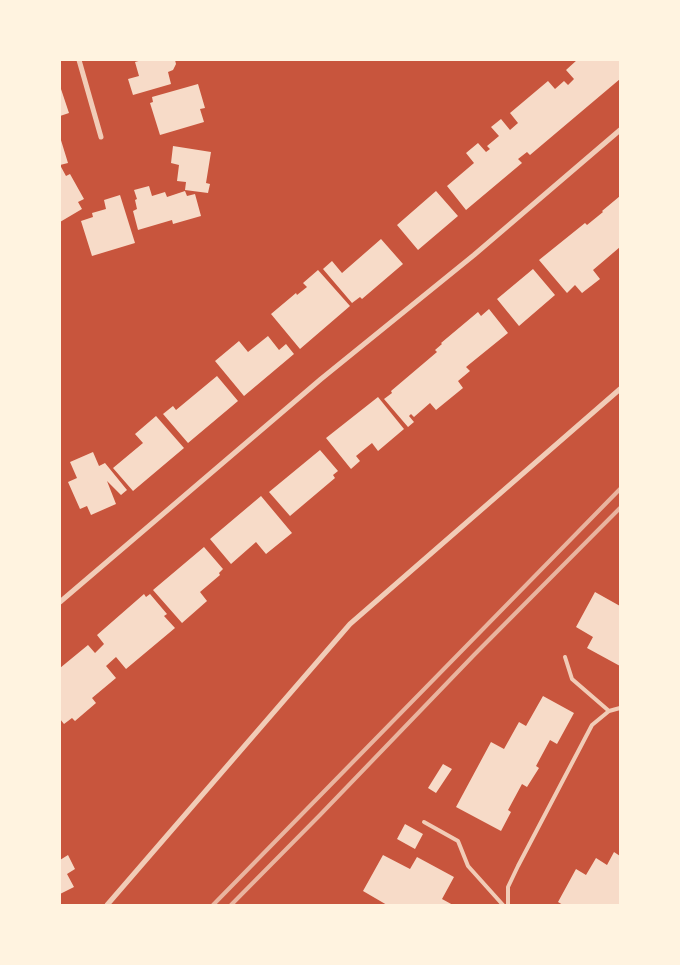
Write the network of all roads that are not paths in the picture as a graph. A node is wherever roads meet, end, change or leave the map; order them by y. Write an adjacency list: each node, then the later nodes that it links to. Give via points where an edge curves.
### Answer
1 (79, 60): 3 (street)
2 (620, 130): 5 (street)
3 (101, 137)
4 (620, 390): 10 (street, via 350,624)
5 (60, 602)
6 (565, 657): 8 (lane, via 572,679)
7 (620, 708): 8 (lane)
8 (609, 711): 12 (lane, via 592,725 518,866 508,886)
9 (424, 822): 11 (lane, via 458,841 468,866)
10 (107, 905)
11 (503, 905)
12 (508, 905)

